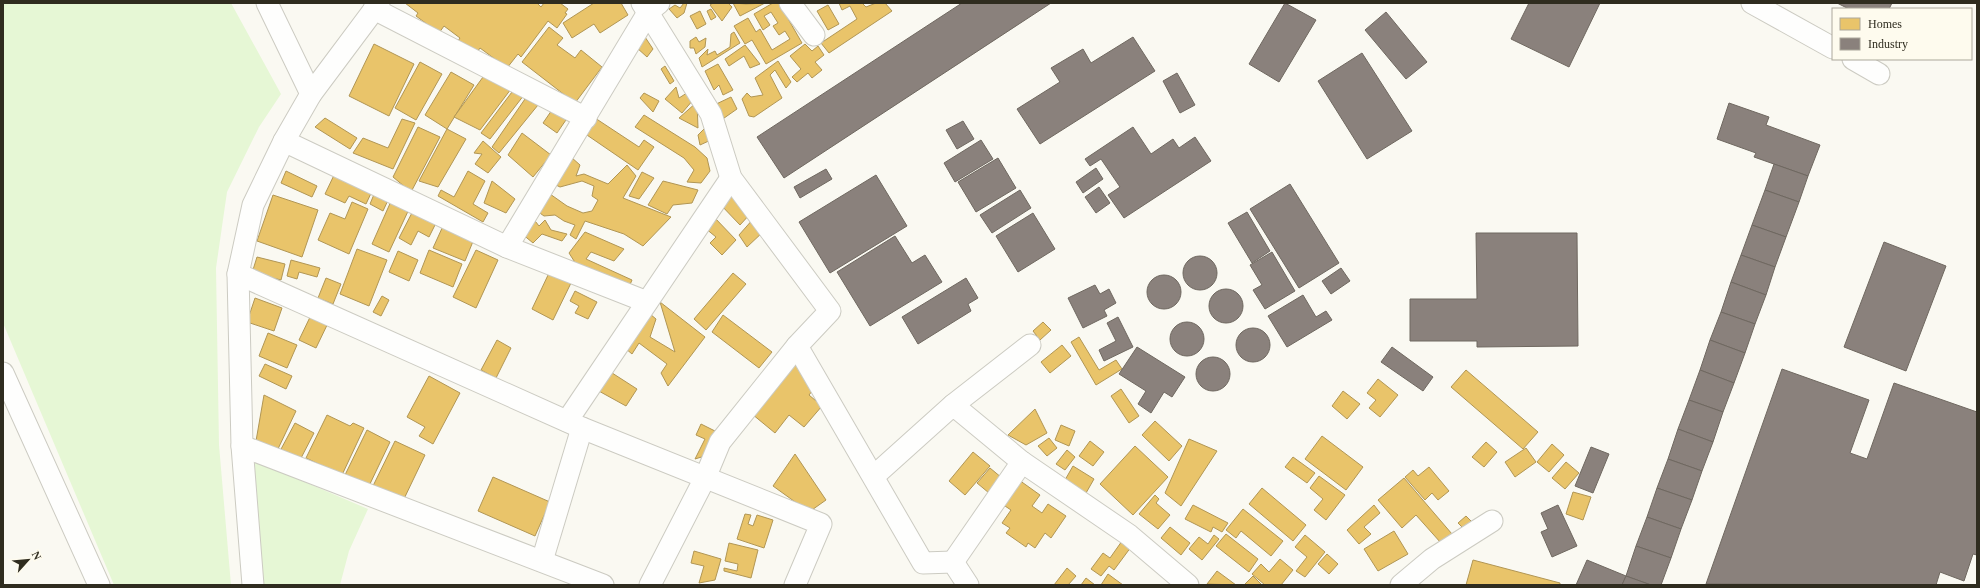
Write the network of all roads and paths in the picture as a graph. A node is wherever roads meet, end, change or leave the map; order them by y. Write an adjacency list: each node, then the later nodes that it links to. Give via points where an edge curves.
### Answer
1 (267, 3): 10 (street)
2 (790, 3): 6 (street)
3 (1752, 3): 7 (street)
4 (377, 6): 10 (street); 11 (street)
5 (650, 6): 11 (street); 13 (street, via 711,114)
6 (814, 35)
7 (1832, 47)
8 (1855, 60): 9 (street)
9 (1879, 74)
10 (311, 94): 12 (street)
11 (586, 118): 14 (street)
12 (284, 141): 14 (street); 15 (street, via 253,205)
13 (731, 178): 16 (street); 18 (street, via 830,311)
14 (507, 247): 16 (street)
15 (238, 274): 21 (street); 22 (street)
16 (647, 302): 21 (street)
17 (1030, 345): 20 (street)
18 (797, 346): 24 (street); 25 (street, via 720,442)
19 (3, 372): 29 (street)
20 (953, 405): 23 (street); 24 (street)
21 (574, 424): 25 (street); 27 (street)
22 (242, 446): 27 (street); 30 (street)
23 (1022, 462): 28 (street); 35 (street, via 1130,535)
24 (874, 476): 28 (street, via 923,563)
25 (705, 478): 32 (street); 33 (street, via 821,524)
26 (1492, 521): 36 (street, via 1432,559)
27 (542, 561): 31 (street)
28 (952, 562): 34 (street)
29 (99, 585)
30 (253, 585)
31 (603, 585)
32 (650, 585)
33 (795, 585)
34 (968, 585)
35 (1188, 585)
36 (1401, 585)

